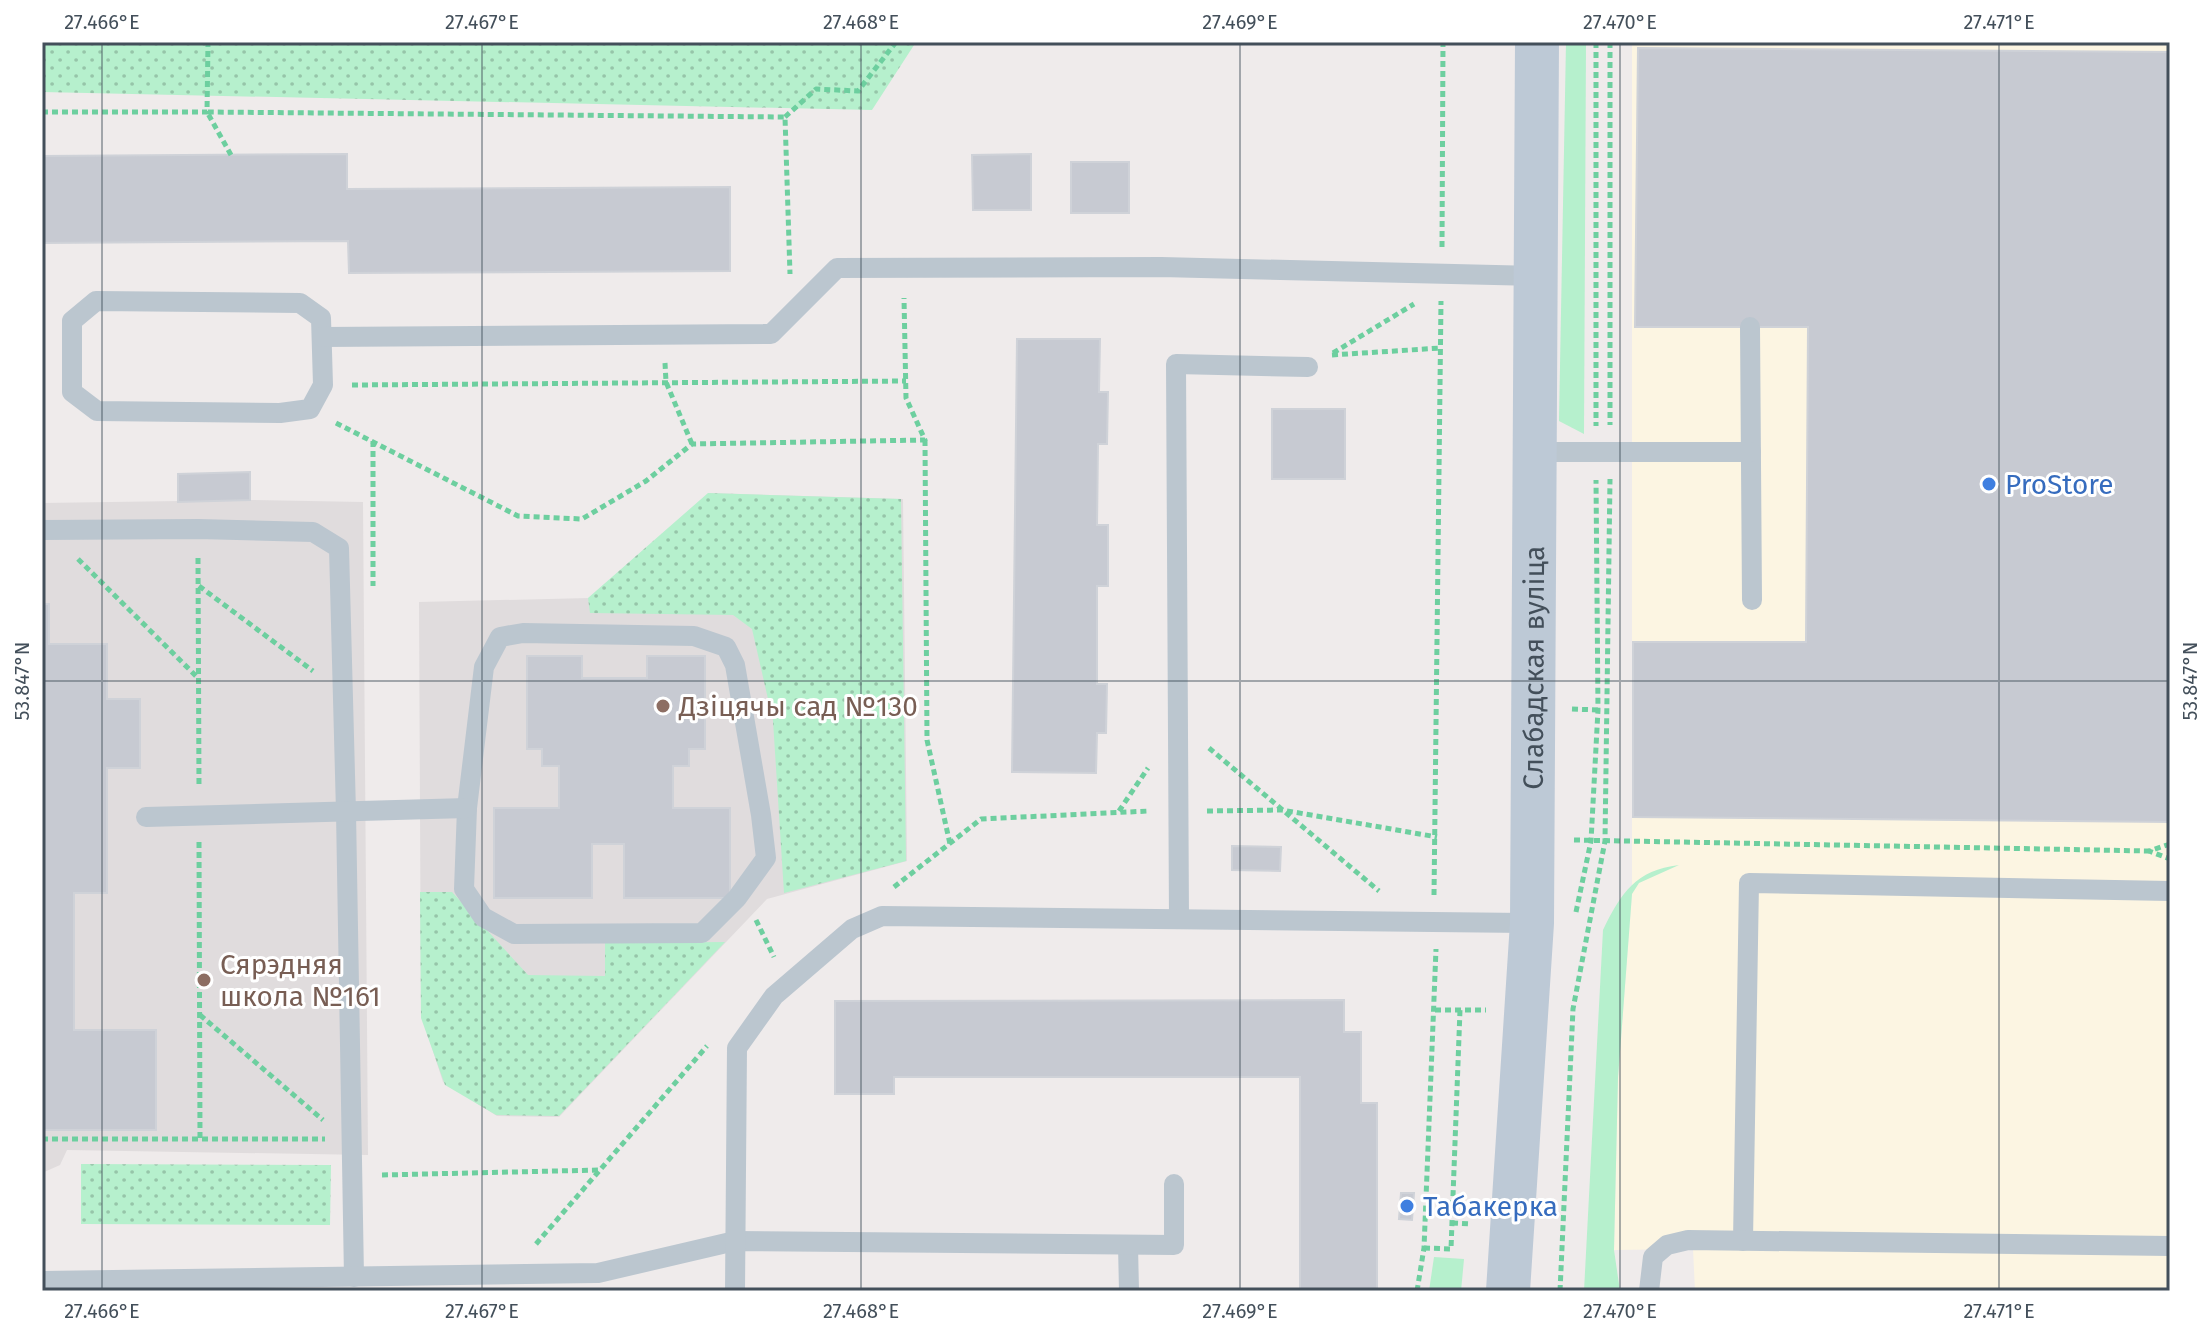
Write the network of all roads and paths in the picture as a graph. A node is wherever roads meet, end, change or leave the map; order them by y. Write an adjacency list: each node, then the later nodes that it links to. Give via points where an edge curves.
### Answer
1 (208, 42): 8 (path)
2 (896, 42): 9 (path, via 858,91 816,89)
3 (1443, 42): 13 (path)
4 (1537, 42): 12 (main road, Слабадская вуліца)
5 (1596, 42): 29 (path)
6 (1610, 42): 29 (path)
7 (42, 112): 8 (path)
8 (207, 112): 9 (path); 10 (path)
9 (785, 117): 14 (path)
10 (231, 155)
11 (903, 268): 13 (lane, via 1161,267); 14 (lane, via 837,268); 20 (path)
12 (1535, 276): 13 (lane); 27 (main road, Слабадская вуліца)
13 (1441, 280): 18 (path); 18 (path, via 1331,355)
14 (791, 314): 16 (lane, via 771,334)
15 (1750, 327): 28 (lane)
16 (664, 334): 17 (lane); 21 (path)
17 (322, 337): 22 (lane); 23 (lane, via 321,318 300,303 96,301 72,321 72,392 97,411)
18 (1441, 348): 43 (path)
19 (1308, 367): 38 (lane, via 1176,364)
20 (906, 381): 21 (path); 24 (path, via 906,398)
21 (666, 382): 22 (path); 26 (path)
22 (323, 385): 23 (lane)
23 (310, 409): 25 (path)
24 (925, 440): 26 (path); 47 (path, via 927,740)
25 (373, 441): 26 (path, via 518,516 582,519 646,481); 30 (path)
26 (692, 444)
27 (1534, 452): 29 (lane); 57 (main road, Слабадская вуліца)
28 (1751, 452): 29 (lane); 33 (lane)
29 (1603, 453): 37 (path); 46 (path)
30 (373, 497)
31 (46, 530): 34 (path); 35 (lane, via 313,532 339,548)
32 (198, 586): 35 (path)
33 (1752, 600)
34 (198, 678)
35 (343, 693): 41 (lane)
36 (1564, 709): 37 (path)
37 (1598, 710): 45 (path)
38 (1178, 723): 40 (path); 54 (lane)
39 (467, 808): 41 (lane); 53 (lane, via 464,889 483,917 514,934 702,933); 53 (lane, via 484,667 500,637 523,633 705,639 726,647 735,665 761,815 766,858)
40 (1282, 810): 43 (path); 52 (path)
41 (346, 812): 42 (lane); 62 (lane)
42 (146, 817)
43 (1437, 837): 56 (path)
44 (1565, 839): 45 (path)
45 (1591, 841): 46 (path); 55 (path)
46 (1605, 841): 49 (path); 77 (path, via 1573,1009)
47 (950, 844)
48 (2170, 844): 49 (path)
49 (2149, 851): 50 (path)
50 (2170, 859)
51 (2170, 891): 67 (lane, via 1749,883)
52 (1384, 895)
53 (737, 898): 58 (path, via 753,914)
54 (1179, 919): 56 (lane); 66 (lane, via 882,916 852,929 774,996 737,1048)
55 (1575, 921)
56 (1436, 922): 57 (lane); 70 (path)
57 (1532, 923): 76 (main road, Слабадская вуліца)
58 (776, 962)
59 (1460, 1010): 70 (path, via 1451,1249)
60 (200, 1014): 62 (path)
61 (42, 1139): 62 (path)
62 (349, 1139): 64 (lane)
63 (601, 1170): 64 (path)
64 (353, 1175): 71 (lane)
65 (1174, 1184): 68 (lane, via 1174,1245)
66 (735, 1241): 68 (lane); 71 (lane, via 598,1273); 73 (lane)
67 (1743, 1241): 69 (lane); 78 (lane, via 1667,1245 1653,1257)
68 (1128, 1245): 74 (lane)
69 (2170, 1246)
70 (1424, 1248): 75 (path)
71 (354, 1277): 72 (lane)
72 (42, 1281)
73 (735, 1291)
74 (1129, 1291)
75 (1417, 1291)
76 (1508, 1291)
77 (1560, 1291)
78 (1649, 1291)

